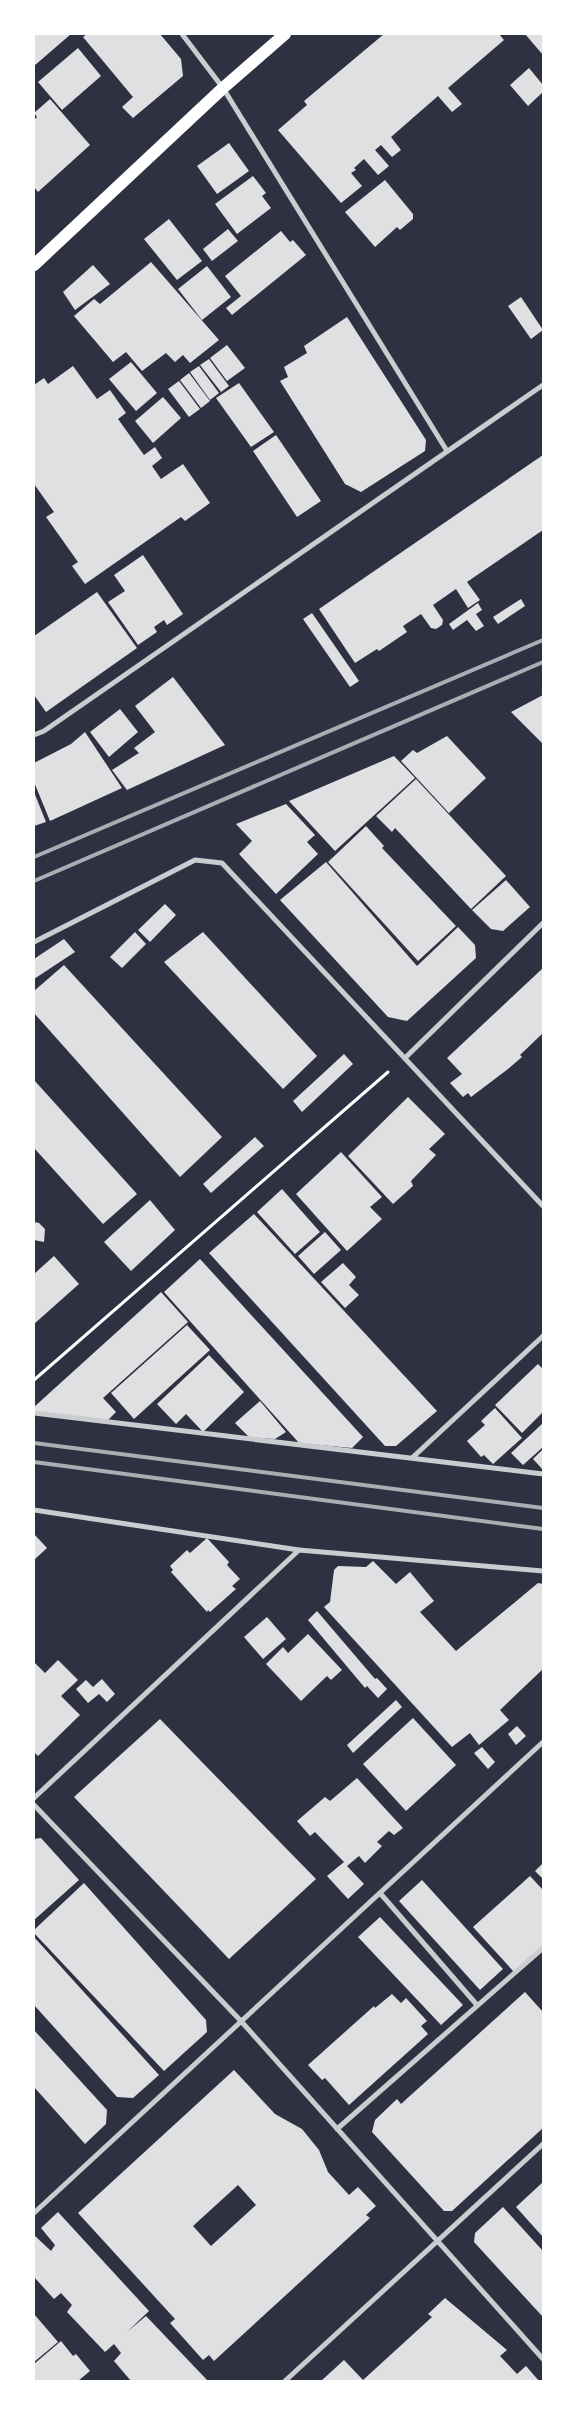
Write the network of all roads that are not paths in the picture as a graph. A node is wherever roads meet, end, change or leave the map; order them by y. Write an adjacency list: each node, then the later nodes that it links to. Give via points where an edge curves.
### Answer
1 (182, 34): 3 (street)
2 (285, 34): 3 (main road)
3 (223, 88): 4 (main road); 6 (street)
4 (34, 265)
5 (543, 385): 6 (street)
6 (447, 451): 7 (street)
7 (34, 735)
8 (543, 923): 10 (street)
9 (34, 942): 10 (street, via 195,860 222,863)
10 (406, 1056): 11 (street)
11 (543, 1206)
12 (543, 1336): 14 (street)
13 (34, 1414): 14 (street)
14 (412, 1458): 15 (street)
15 (543, 1474)
16 (34, 1510): 17 (street)
17 (299, 1550): 18 (street); 20 (street)
18 (543, 1571)
19 (543, 1742): 22 (street)
20 (34, 1798)
21 (34, 1805): 25 (street)
22 (380, 1893): 24 (street); 25 (street)
23 (543, 1948): 24 (street)
24 (477, 2005): 26 (street)
25 (240, 2020): 26 (street); 28 (street)
26 (337, 2129): 29 (street)
27 (543, 2144): 29 (street)
28 (34, 2213)
29 (436, 2241): 30 (street); 31 (street)
30 (543, 2359)
31 (285, 2381)

